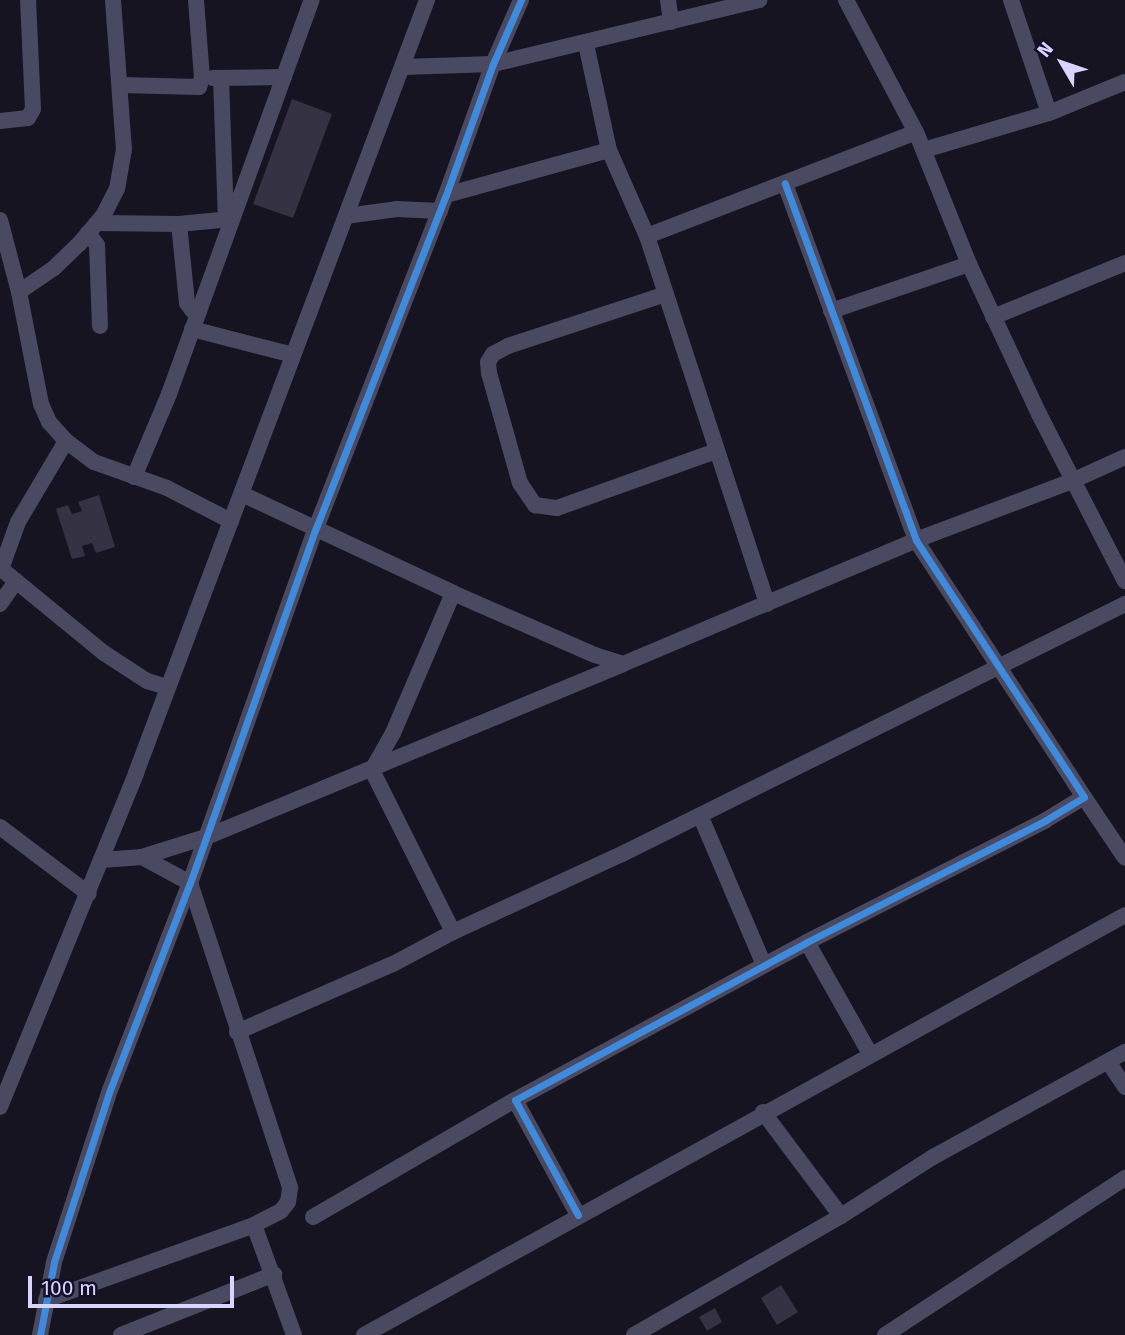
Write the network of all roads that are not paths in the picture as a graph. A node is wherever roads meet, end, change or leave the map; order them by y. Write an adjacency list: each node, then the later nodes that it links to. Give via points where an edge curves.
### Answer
1 (28, 0): 21 (street, via 33,109 28,118)
2 (113, 0): 19 (street)
3 (196, 0): 16 (street)
4 (312, 0): 15 (street)
5 (427, 0): 14 (street)
6 (521, 0): 13 (street)
7 (668, 0): 11 (street)
8 (759, 0): 11 (street)
9 (846, 0): 22 (street)
10 (1011, 0): 20 (street)
11 (671, 22): 12 (street)
12 (586, 44): 13 (street); 23 (street)
13 (493, 64): 14 (street); 26 (street)
14 (403, 67): 28 (street)
15 (284, 77): 17 (street); 29 (street)
16 (202, 78): 17 (street); 19 (street, via 196,87)
17 (220, 78): 29 (street)
18 (1125, 82): 20 (street)
19 (120, 85): 32 (street, via 122,172 110,204)
20 (1049, 113): 24 (street)
21 (0, 121)
22 (916, 132): 24 (street); 25 (street)
23 (609, 150): 26 (street); 33 (street)
24 (924, 150): 35 (street)
25 (785, 183): 33 (street); 39 (street)
26 (446, 195): 27 (street)
27 (440, 211): 28 (street, via 397,209); 51 (street)
28 (346, 216): 43 (street)
29 (229, 219): 31 (street); 38 (street)
30 (0, 220): 36 (street)
31 (179, 224): 32 (street); 38 (street, via 187,303)
32 (93, 228): 36 (street, via 54,268); 41 (street)
33 (647, 236): 37 (street)
34 (1125, 262): 40 (street)
35 (969, 264): 39 (street); 40 (street)
36 (19, 292): 44 (street, via 41,404)
37 (666, 295): 45 (street); 45 (street, via 493,354 489,373 520,483 535,505 557,508)
38 (199, 311): 42 (street)
39 (831, 311): 52 (street)
40 (993, 317): 48 (street)
41 (100, 326)
42 (192, 329): 43 (street); 47 (street)
43 (293, 355): 49 (street)
44 (66, 441): 47 (street, via 94,462); 53 (street, via 18,522)
45 (716, 451): 58 (street)
46 (1125, 457): 48 (street)
47 (134, 477): 50 (street, via 167,488)
48 (1073, 481): 52 (street); 54 (street)
49 (242, 494): 50 (street); 51 (street)
50 (231, 521): 62 (street)
51 (316, 528): 56 (street); 67 (street)
52 (916, 540): 58 (street); 61 (street)
53 (1, 569): 55 (street)
54 (1125, 580)
55 (16, 581): 57 (street); 62 (street, via 104,653 147,681)
56 (453, 593): 60 (street); 63 (street, via 393,733)
57 (0, 604)
58 (766, 604): 60 (street)
59 (1125, 604): 61 (street)
60 (623, 664): 63 (street)
61 (1000, 667): 64 (street); 65 (street)
62 (167, 687): 70 (street)
63 (372, 770): 67 (street); 74 (street)
64 (1084, 797): 69 (street); 75 (street)
65 (699, 815): 74 (street); 76 (street)
66 (0, 827): 72 (street)
67 (206, 837): 68 (street); 71 (street)
68 (142, 857): 70 (street); 71 (street)
69 (1125, 858)
70 (102, 860): 72 (street)
71 (190, 883): 77 (street); 91 (street, via 110,1090)
72 (89, 894): 83 (street)
73 (1125, 915): 79 (street)
74 (453, 932): 77 (street, via 393,964)
75 (807, 943): 76 (street); 79 (street)
76 (764, 965): 82 (street)
77 (237, 1032): 89 (street, via 290,1188 281,1211)
78 (1125, 1052): 80 (street)
79 (870, 1054): 84 (street)
80 (1109, 1063): 81 (street); 87 (street, via 933,1157)
81 (1125, 1087)
82 (515, 1100): 86 (street); 88 (street)
83 (0, 1107)
84 (763, 1112): 86 (street); 87 (street)
85 (1125, 1178): 97 (street)
86 (578, 1215): 95 (street)
87 (841, 1216): 96 (street)
88 (313, 1217)
89 (254, 1225): 90 (street); 91 (street)
90 (274, 1274): 93 (street); 94 (street)
91 (46, 1300): 92 (street)
92 (40, 1335)
93 (121, 1335)
94 (294, 1335)
95 (364, 1335)
96 (634, 1335)
97 (885, 1335)

